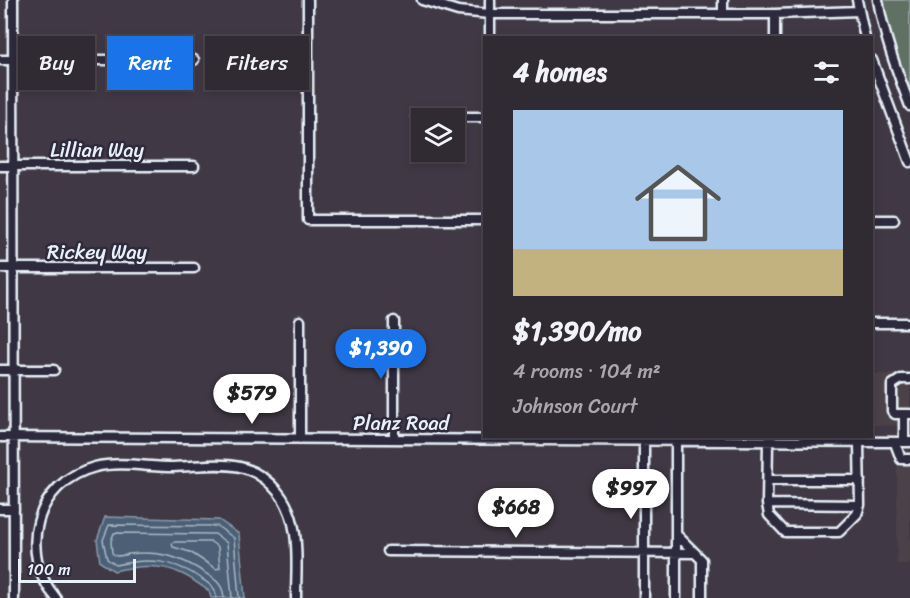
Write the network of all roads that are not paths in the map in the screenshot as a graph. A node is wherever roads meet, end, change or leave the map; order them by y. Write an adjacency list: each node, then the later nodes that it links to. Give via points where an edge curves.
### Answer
1 (13, 0): 16 (street)
2 (308, 0): 26 (street, via 308,220)
3 (422, 0): 9 (street, via 458,11)
4 (490, 0): 9 (street)
5 (723, 0): 10 (street)
6 (857, 0): 8 (street)
7 (878, 0): 19 (street, via 884,34)
8 (859, 11): 11 (street); 14 (street)
9 (490, 14): 10 (street); 12 (street)
10 (723, 14): 11 (street)
11 (775, 14): 13 (street)
12 (490, 36)
13 (775, 36)
14 (865, 36)
15 (0, 60): 16 (street)
16 (14, 60): 17 (street); 24 (street)
17 (194, 60)
18 (873, 63): 22 (street)
19 (910, 106)
20 (465, 117): 21 (street)
21 (483, 117)
22 (910, 162)
23 (0, 166): 24 (street, Lillian Way)
24 (14, 166): 25 (street, Lillian Way); 30 (street)
25 (194, 166)
26 (483, 220)
27 (873, 220): 28 (street)
28 (894, 220)
29 (0, 268): 30 (street, Rickey Way)
30 (14, 268): 31 (street, Rickey Way); 37 (street)
31 (194, 268)
32 (300, 321): 44 (street)
33 (394, 321): 45 (street)
34 (873, 323): 35 (street)
35 (910, 323)
36 (0, 370): 37 (street)
37 (14, 370): 38 (street); 42 (street)
38 (54, 370)
39 (910, 379): 40 (street, via 892,385 892,411)
40 (907, 414): 50 (street)
41 (0, 437): 42 (street, Planz Road)
42 (14, 437): 44 (street, Planz Road); 57 (street)
43 (490, 438): 45 (street, Planz Road); 46 (street, Planz Road)
44 (300, 439): 45 (street, Planz Road)
45 (394, 440)
46 (644, 441): 47 (street, Planz Road); 60 (street)
47 (676, 441): 49 (street, Planz Road); 58 (street)
48 (861, 441): 49 (street, Planz Road); 50 (street, Planz Road); 53 (street)
49 (768, 442): 52 (street)
50 (903, 443): 51 (street, via 901,459)
51 (910, 459)
52 (768, 480): 53 (street); 54 (street)
53 (860, 480): 55 (street)
54 (767, 504): 55 (street); 55 (street, via 769,515 785,532 839,532 857,514)
55 (860, 505)
56 (0, 509): 57 (street)
57 (14, 509): 63 (street)
58 (676, 534): 61 (street); 62 (street)
59 (388, 551): 60 (street)
60 (644, 553): 61 (street); 66 (street)
61 (676, 553): 62 (street); 67 (street)
62 (695, 553): 68 (street, via 702,560)
63 (14, 598)
64 (56, 598): 65 (street, via 38,568 35,541 46,504 62,484 84,471 108,465 226,464 260,476 285,502 294,526)
65 (296, 598)
66 (644, 598)
67 (676, 598)
68 (702, 598)

